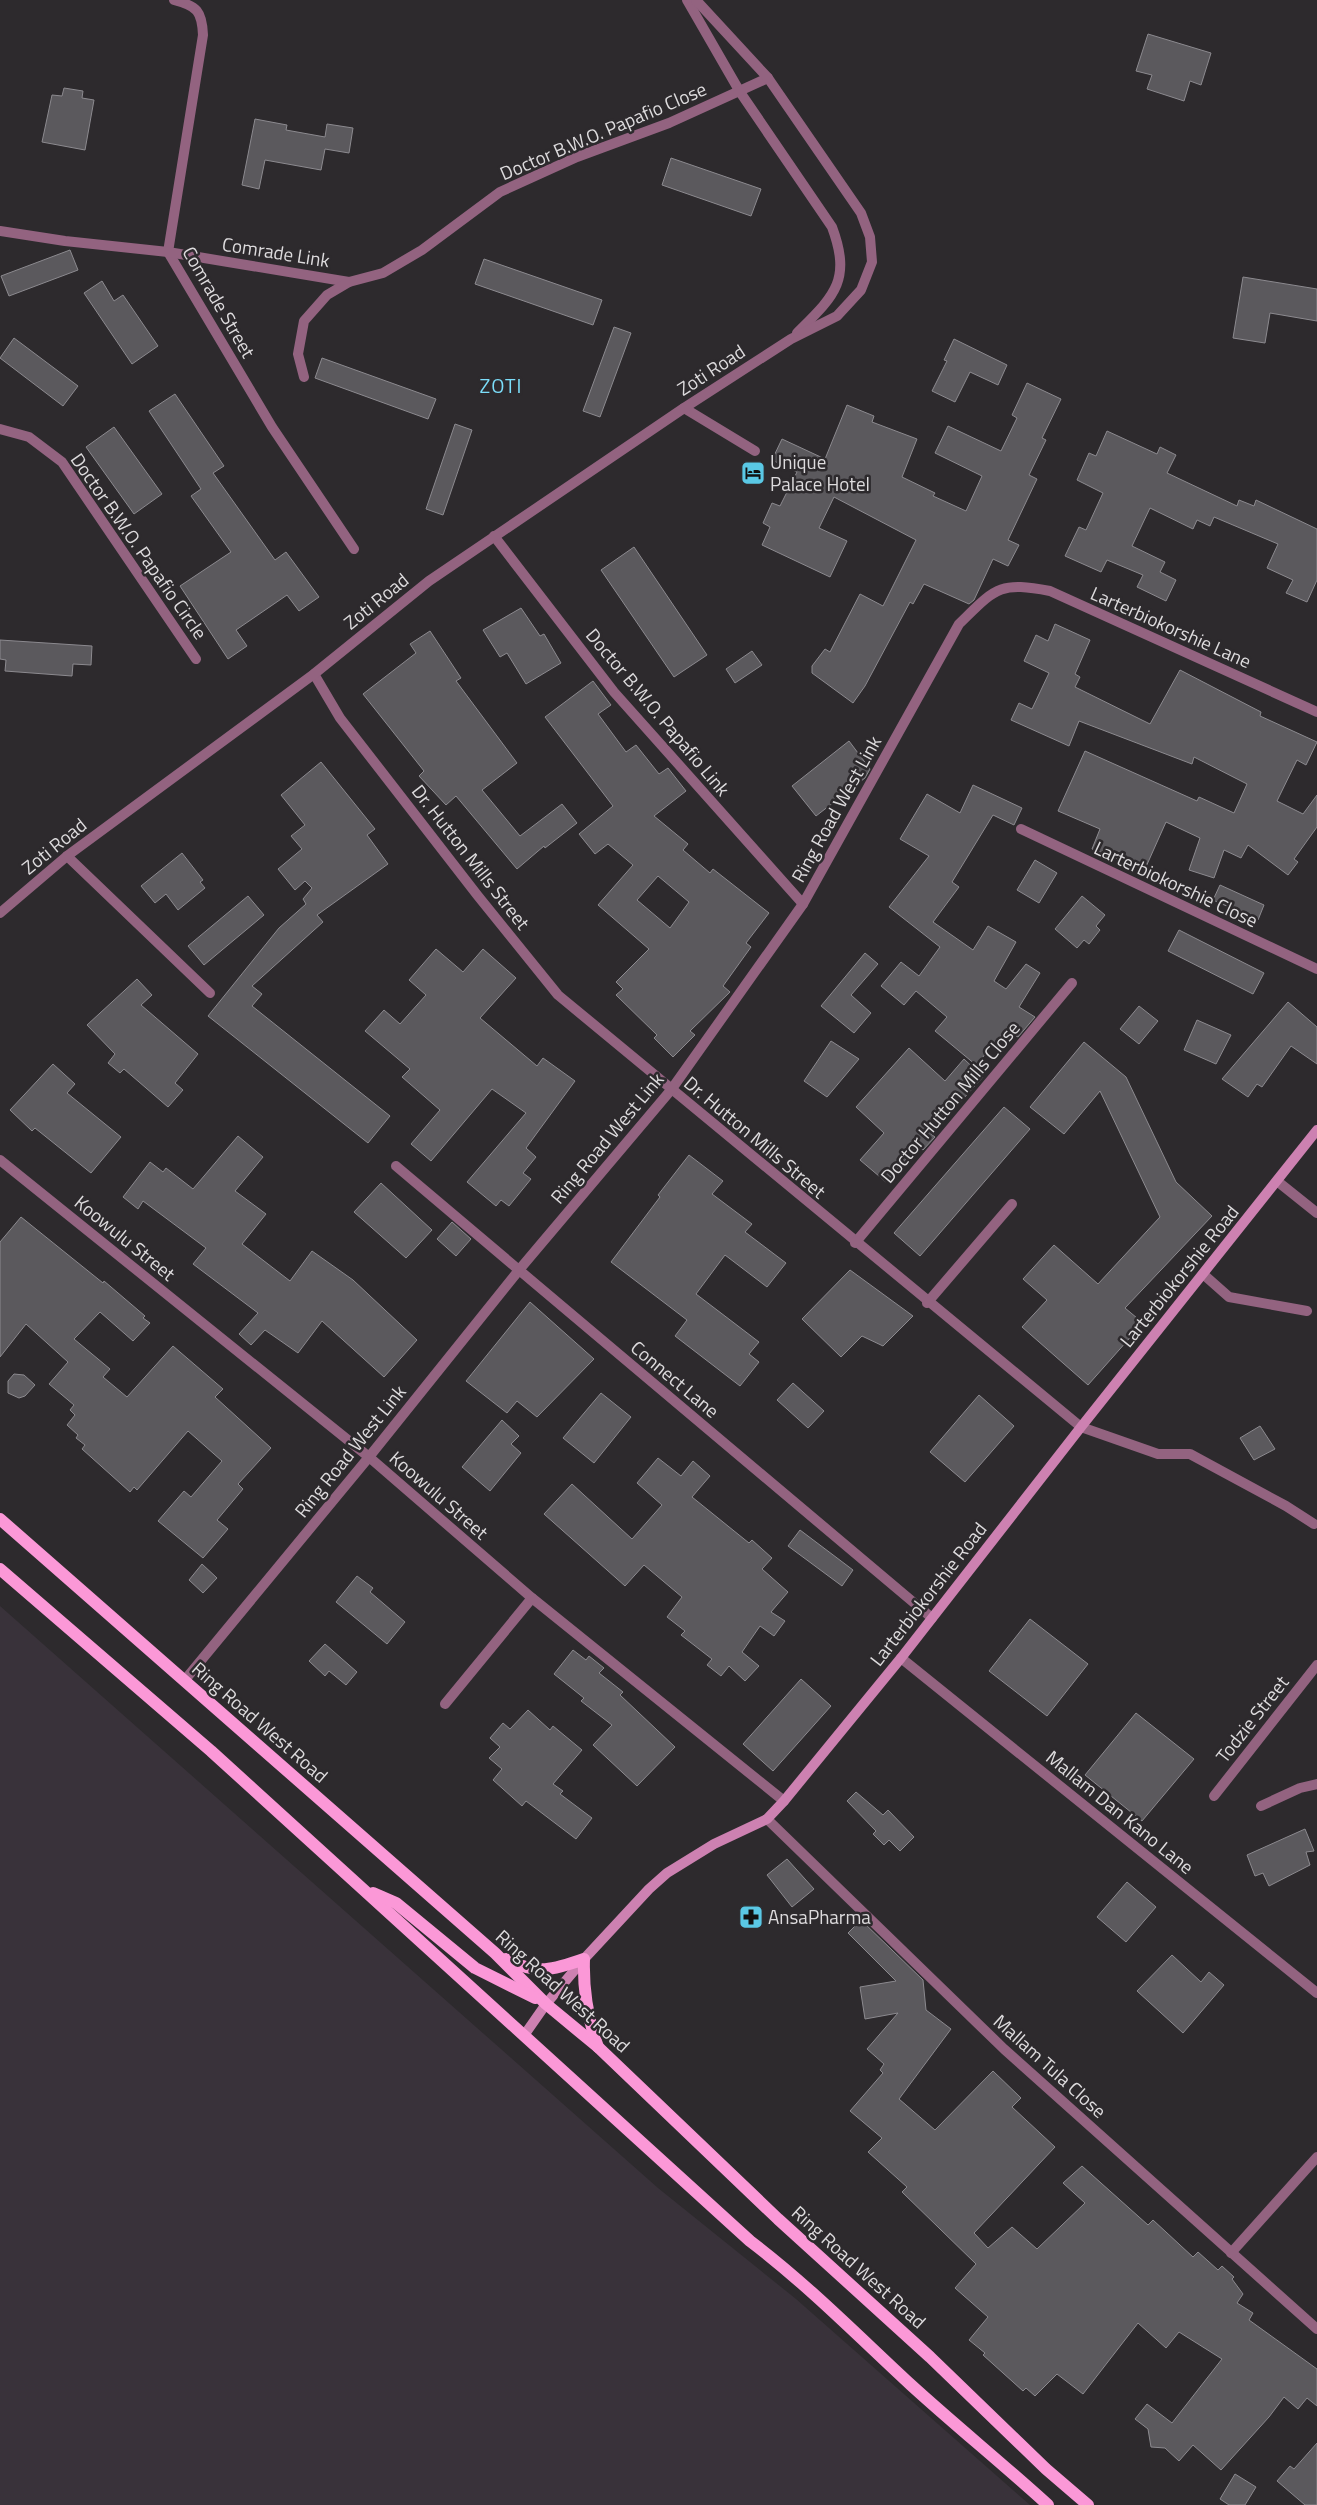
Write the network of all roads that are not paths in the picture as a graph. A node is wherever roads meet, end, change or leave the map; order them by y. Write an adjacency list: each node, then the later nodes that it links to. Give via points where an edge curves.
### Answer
1 (174, 0): 7 (street, Comrade Street, via 192,4 202,17 203,35)
2 (687, 0): 5 (street, Zoti Road)
3 (696, 0): 4 (street, Zoti Road)
4 (768, 78): 5 (street, Doctor B.W.O. Papafio Close); 9 (street, Zoti Road, via 861,213 870,237 872,262 861,290 837,316)
5 (740, 92): 8 (street, Doctor B.W.O. Papafio Close, via 670,124 577,157 500,192 422,250 383,273); 9 (street, Zoti Road, via 832,226 840,249 840,278 828,302)
6 (0, 231): 7 (street)
7 (168, 252): 8 (street, Comrade Link); 15 (street, Comrade Street, via 272,427)
8 (349, 282): 10 (street, Doctor B.W.O. Papafio Close, via 327,295 304,321 298,354)
9 (791, 339): 11 (street, Zoti Road)
10 (304, 377)
11 (684, 408): 13 (street); 14 (street, Zoti Road)
12 (0, 428): 17 (street, Doctor B.W.O. Papafio Circle, via 29,437 62,462)
13 (755, 451)
14 (494, 536): 18 (street, Zoti Road, via 429,581); 22 (street, Doctor B.W.O. Papafio Link, via 614,692)
15 (354, 549)
16 (1007, 587): 19 (street, Larterbiokorshie Lane, via 1026,586 1050,591); 22 (street, Ring Road West Link, via 992,592 959,624)
17 (196, 659)
18 (314, 674): 21 (street, Zoti Road); 27 (street, Dr. Hutton Mills Street, via 340,718 558,995)
19 (1317, 712)
20 (1021, 829): 24 (street, Larterbiokorshie Close)
21 (67, 856): 23 (street, Zoti Road); 26 (street)
22 (803, 904): 27 (street, Ring Road West Link)
23 (0, 913)
24 (1317, 969)
25 (1072, 983): 34 (street, Doctor Hutton Mills Close)
26 (210, 993)
27 (671, 1090): 34 (street, Dr. Hutton Mills Street); 35 (street, Ring Road West Link)
28 (1317, 1130): 31 (street, Larterbiokorshie Road)
29 (0, 1160): 40 (street, Koowulu Street)
30 (396, 1166): 35 (street, Connect Lane)
31 (1277, 1181): 33 (street); 36 (street, Larterbiokorshie Road)
32 (1012, 1204): 37 (street)
33 (1317, 1213)
34 (855, 1243): 37 (street, Dr. Hutton Mills Street)
35 (519, 1270): 40 (street, Ring Road West Link); 45 (street, Connect Lane)
36 (1203, 1274): 38 (street, via 1230,1298); 39 (street, Larterbiokorshie Road)
37 (927, 1302): 39 (street, Dr. Hutton Mills Street)
38 (1307, 1311)
39 (1081, 1427): 42 (street, Dr. Hutton Mills Street, via 1158,1454 1190,1454); 45 (street, Larterbiokorshie Road)
40 (369, 1458): 44 (street, Koowulu Street); 48 (street, Ring Road West Link)
41 (0, 1519): 48 (main road, Ring Road West Road)
42 (1314, 1524)
43 (0, 1569): 55 (main road, via 211,1751)
44 (532, 1598): 49 (street); 52 (street, Koowulu Street)
45 (932, 1618): 46 (street, Larterbiokorshie Road)
46 (901, 1658): 52 (street, Larterbiokorshie Road); 58 (street, Mallam Dan Kano Lane)
47 (1317, 1665): 51 (street, Todzie Street)
48 (184, 1680): 56 (main road, Ring Road West Road)
49 (445, 1704)
50 (1317, 1784): 53 (street)
51 (1214, 1796)
52 (784, 1800): 54 (street, Larterbiokorshie Road)
53 (1261, 1806)
54 (767, 1820): 57 (street, Larterbiokorshie Road, via 714,1844 667,1873); 63 (street, Mallam Tula Close, via 1004,2049)
55 (362, 1888): 59 (main road, via 396,1903 475,1968); 60 (main road)
56 (495, 1953): 57 (main road, via 522,1967 554,1970); 59 (main road, Ring Road West Road)
57 (584, 1959): 59 (street, Larterbiokorshie Road); 61 (main road, via 583,1989 588,2019)
58 (1317, 1993)
59 (546, 2004): 60 (street, Larterbiokorshie Road); 61 (main road, Ring Road West Road)
60 (525, 2034): 65 (main road, via 750,2241 813,2292 959,2429)
61 (598, 2047): 66 (main road, Ring Road West Road, via 778,2219)
62 (1317, 2157): 63 (street)
63 (1232, 2254): 64 (street, Mallam Tula Close)
64 (1317, 2329)
65 (1048, 2505)
66 (1088, 2505)

